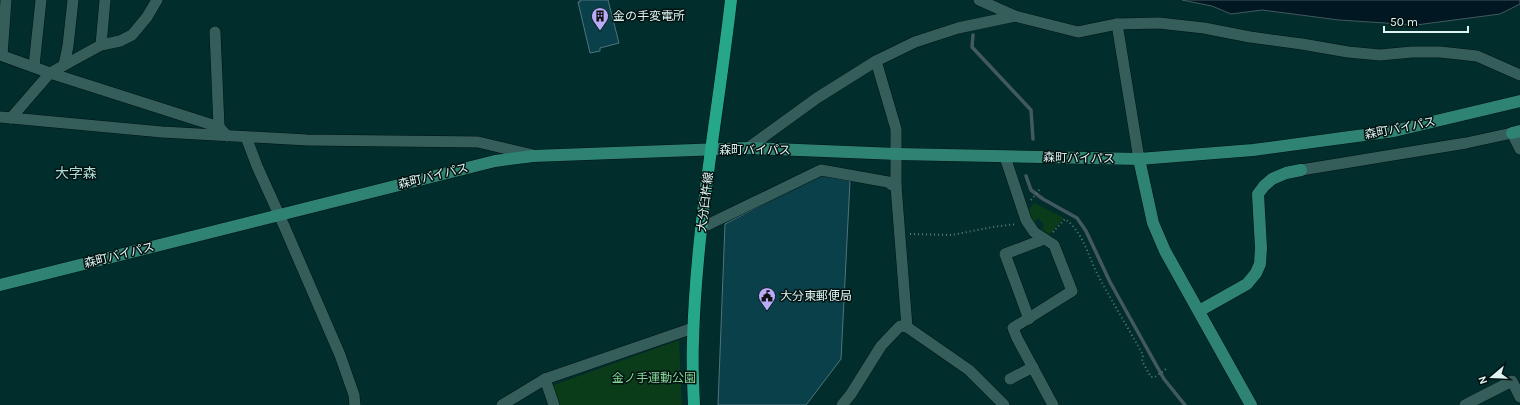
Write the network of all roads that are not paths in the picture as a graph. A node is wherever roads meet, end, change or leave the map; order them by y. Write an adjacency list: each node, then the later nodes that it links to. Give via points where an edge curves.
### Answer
1 (6, 0): 12 (street)
2 (41, 0): 15 (street)
3 (73, 0): 14 (street)
4 (105, 0): 11 (street)
5 (157, 0): 11 (street, via 147,17 132,34 120,41)
6 (731, 0): 26 (main road, 大分臼杵線)
7 (978, 0): 8 (street)
8 (1015, 16): 9 (street, via 1078,32); 13 (street, via 958,28 915,42)
9 (1117, 24): 17 (street, via 1159,23 1189,26 1380,55 1440,52 1477,56); 31 (street)
10 (215, 32): 21 (street)
11 (102, 45): 14 (street)
12 (1, 55): 15 (street)
13 (876, 61): 25 (street, via 817,98); 28 (street, via 896,129)
14 (64, 65): 16 (street)
15 (34, 66): 16 (street)
16 (50, 73): 20 (street); 21 (street)
17 (1520, 75)
18 (1520, 101): 31 (main road, 森町バイパス, via 1394,131 1253,150)
19 (0, 117): 20 (street)
20 (11, 118): 23 (street)
21 (219, 127): 23 (street)
22 (1516, 132): 27 (street); 32 (street, via 1466,144)
23 (227, 136): 24 (street)
24 (246, 137): 29 (street, via 478,142); 34 (street)
25 (748, 148): 26 (main road, 森町バイパス); 28 (main road, 森町バイパス)
26 (712, 149): 29 (main road, 森町バイパス); 35 (main road, 大分臼杵線)
27 (1520, 149)
28 (897, 154): 30 (main road, 森町バイパス); 33 (street)
29 (533, 156): 34 (main road, 森町バイパス, via 495,160)
30 (1005, 157): 31 (main road, 森町バイパス); 36 (street, via 1026,220 1034,232)
31 (1139, 159): 38 (main road, via 1153,223 1165,251)
32 (1301, 170): 38 (main road, via 1272,179 1258,194 1261,248 1260,264 1256,273 1247,284)
33 (896, 186): 35 (street, via 888,182 821,170); 40 (street)
34 (278, 215): 37 (main road, 森町バイパス); 46 (street, via 340,355)
35 (701, 228): 41 (main road, 大分臼杵線)
36 (1044, 239): 39 (street, via 1005,254); 39 (street, via 1054,245 1072,291)
37 (0, 285)
38 (1199, 311): 53 (main road)
39 (1028, 319): 42 (street, via 1013,328)
40 (907, 326): 50 (street, via 900,326 881,346); 51 (street, via 969,370)
41 (693, 328): 44 (street); 49 (main road, 大分臼杵線)
42 (1033, 367): 43 (street); 52 (street)
43 (1010, 378)
44 (545, 379): 47 (street); 48 (street)
45 (1520, 397): 54 (street, via 1512,382)
46 (355, 405)
47 (502, 405)
48 (554, 405)
49 (694, 405)
50 (842, 405)
51 (1004, 405)
52 (1053, 405)
53 (1251, 405)
54 (1465, 405)

